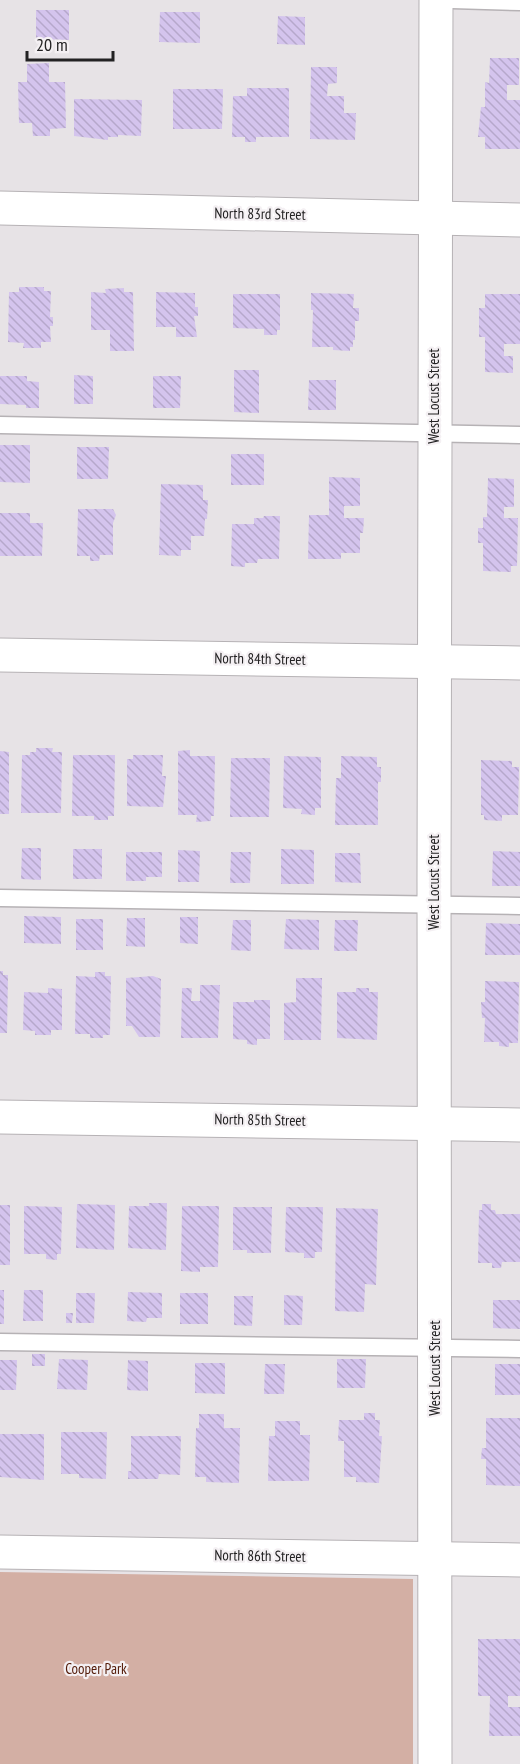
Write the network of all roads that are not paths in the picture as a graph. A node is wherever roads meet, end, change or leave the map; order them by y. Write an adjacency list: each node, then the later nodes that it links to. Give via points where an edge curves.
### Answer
1 (436, 0): 5 (street, West Locust Street)
2 (452, 0): 3 (lane)
3 (520, 2)
4 (0, 208): 5 (street, North 83rd Street)
5 (435, 218): 6 (street, North 83rd Street); 8 (street, West Locust Street)
6 (520, 220)
7 (0, 425): 8 (lane)
8 (434, 433): 9 (lane); 11 (street, West Locust Street)
9 (520, 435)
10 (0, 655): 11 (street, North 84th Street)
11 (433, 662): 12 (street, North 84th Street); 14 (street, West Locust Street)
12 (520, 663)
13 (0, 898): 14 (lane)
14 (434, 904): 15 (lane); 17 (street, West Locust Street)
15 (520, 906)
16 (0, 1117): 17 (street, North 85th Street)
17 (435, 1123): 18 (street, North 85th Street); 20 (street, West Locust Street)
18 (520, 1125)
19 (0, 1342): 20 (lane)
20 (435, 1349): 21 (lane); 23 (street, West Locust Street)
21 (520, 1349)
22 (0, 1552): 23 (street, North 86th Street)
23 (435, 1559): 24 (street, North 86th Street); 25 (street, West Locust Street)
24 (520, 1560)
25 (435, 1764)

